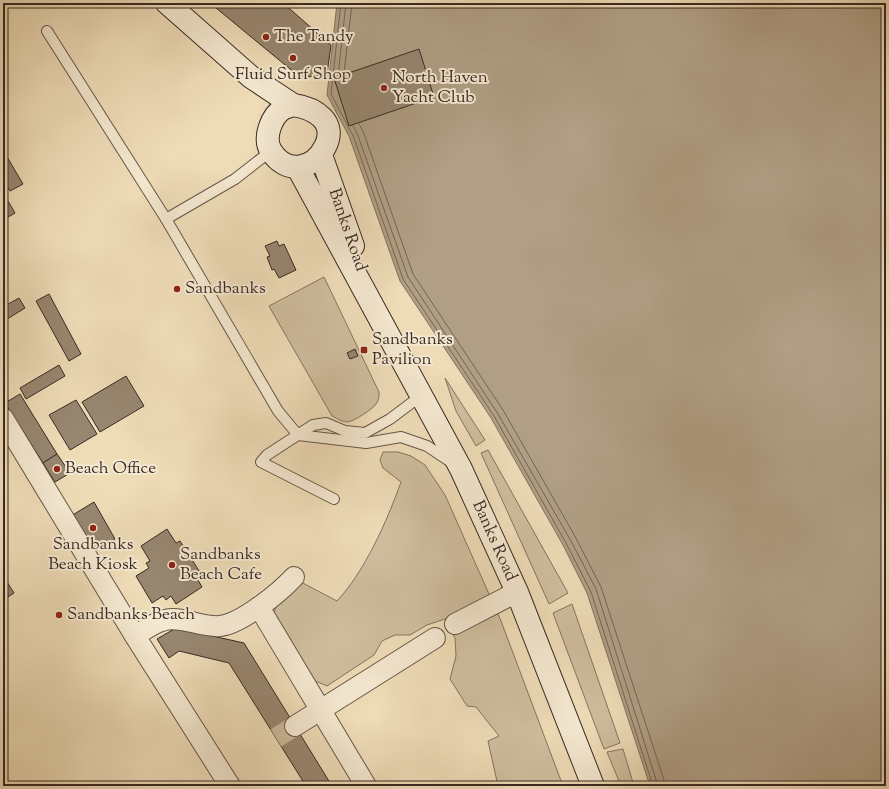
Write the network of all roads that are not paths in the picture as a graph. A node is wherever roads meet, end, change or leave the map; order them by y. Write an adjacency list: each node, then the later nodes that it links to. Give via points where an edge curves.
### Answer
1 (167, 3): 3 (main road)
2 (47, 31): 7 (lane)
3 (285, 110): 4 (main road, via 270,125 268,139); 5 (main road, via 304,106 317,112 324,120 328,130 327,143)
4 (271, 150): 6 (main road, via 278,160); 7 (lane, via 235,179)
5 (321, 155): 6 (main road, via 311,164); 8 (main road, Banks Road)
6 (298, 168): 8 (main road, Banks Road)
7 (166, 220): 11 (lane, via 278,412)
8 (372, 306): 9 (main road, Banks Road)
9 (422, 395): 11 (lane, via 390,419 365,433 345,431 326,423 314,425); 12 (main road, Banks Road)
10 (3, 418): 18 (street)
11 (298, 435): 12 (lane, via 366,443 401,437 427,446); 13 (lane, via 267,455 261,462)
12 (461, 468): 15 (main road, Banks Road)
13 (334, 499)
14 (294, 577): 16 (street)
15 (517, 592): 17 (street); 24 (main road, Banks Road)
16 (259, 607): 18 (street, via 232,623 219,626 173,619 162,620); 20 (street)
17 (455, 624)
18 (135, 636): 22 (street)
19 (435, 638): 20 (street)
20 (319, 709): 21 (street); 23 (street)
21 (295, 726)
22 (230, 786)
23 (366, 786)
24 (593, 786)

